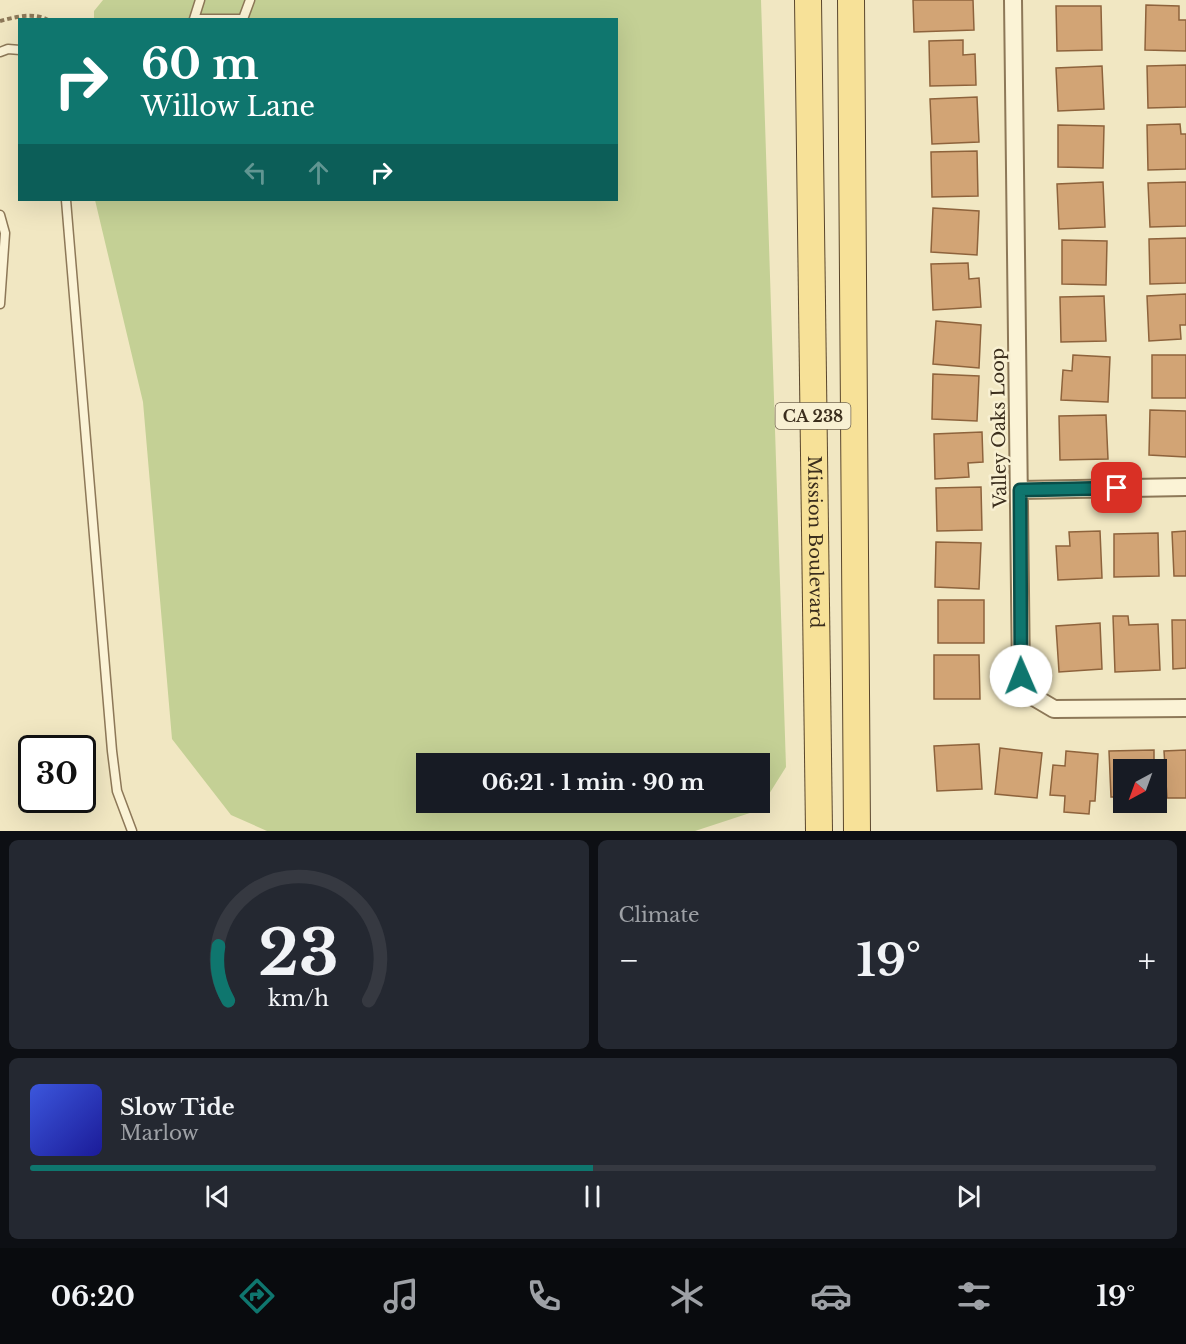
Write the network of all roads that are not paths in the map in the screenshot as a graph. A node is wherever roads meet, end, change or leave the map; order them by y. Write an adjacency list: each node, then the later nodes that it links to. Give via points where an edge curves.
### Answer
1 (200, 0): 6 (lane)
2 (250, 0): 7 (lane)
3 (808, 0): 17 (main road, Mission Boulevard / CA 238)
4 (851, 0): 18 (main road, CA 238)
5 (1012, 0): 14 (street, Valley Oaks Loop)
6 (194, 18)
7 (243, 18)
8 (18, 50): 9 (lane)
9 (0, 52)
10 (66, 201): 16 (lane, via 112,751 117,791)
11 (0, 215): 12 (lane, via 5,233)
12 (0, 304)
13 (1186, 487): 14 (street)
14 (1020, 490): 15 (street, Valley Oaks Loop, via 1021,676 1032,696 1054,709)
15 (1186, 708)
16 (132, 831)
17 (819, 831)
18 (857, 831)

